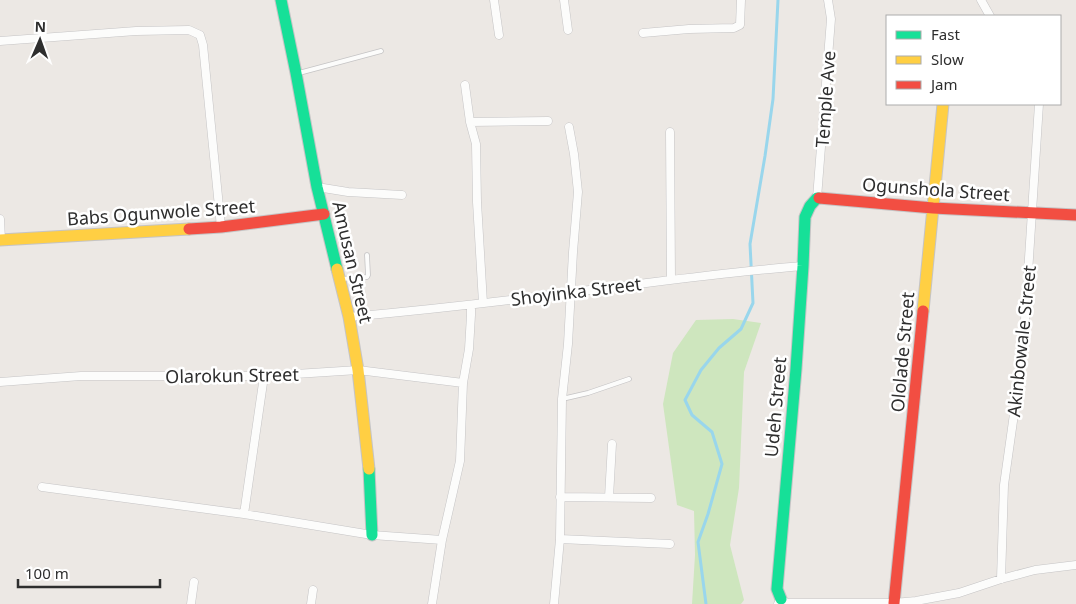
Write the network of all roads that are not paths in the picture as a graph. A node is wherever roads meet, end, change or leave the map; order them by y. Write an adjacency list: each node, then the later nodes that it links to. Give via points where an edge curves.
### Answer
1 (281, 0): 13 (street, Amusan Street)
2 (494, 0): 10 (street)
3 (564, 0): 8 (street)
4 (741, 0): 9 (street, via 740,25 734,28)
5 (828, 0): 23 (street, Temple Ave, via 830,19)
6 (981, 0): 7 (street)
7 (989, 15)
8 (568, 30)
9 (643, 33)
10 (499, 35)
11 (0, 41): 29 (street, via 136,31 189,30 200,35)
12 (381, 51): 13 (lane)
13 (296, 73): 21 (street, Amusan Street)
14 (465, 85): 18 (street)
15 (943, 105): 24 (street, Ololade Street)
16 (1039, 105): 25 (street, Akinbowale Street)
17 (548, 121): 18 (street)
18 (470, 122): 36 (street, via 476,144)
19 (569, 127): 35 (street, via 578,192)
20 (670, 132): 34 (street)
21 (317, 187): 22 (street); 26 (street, Amusan Street)
22 (402, 195)
23 (817, 198): 24 (street, Ogunshola Street); 32 (street, Udeh Street, via 805,217)
24 (933, 208): 25 (street, Ogunshola Street); 60 (street, Ololade Street)
25 (1032, 213): 27 (street, Ogunshola Street); 56 (street, Akinbowale Street, via 1023,350 1004,485)
26 (324, 214): 29 (street, Babs Ogunwole Street); 33 (street, Amusan Street)
27 (1076, 215)
28 (0, 219): 30 (street)
29 (221, 227): 30 (street, Babs Ogunwole Street)
30 (1, 240)
31 (367, 255): 33 (lane, via 367,277)
32 (803, 266): 34 (street, Shoyinka Street); 59 (street, Udeh Street, via 778,589)
33 (340, 279): 38 (street, Amusan Street)
34 (671, 279): 35 (street, Shoyinka Street)
35 (570, 293): 36 (street, Shoyinka Street); 44 (street)
36 (483, 303): 37 (street, Shoyinka Street)
37 (471, 305): 38 (street, Shoyinka Street); 43 (street)
38 (349, 318): 39 (street, Amusan Street)
39 (358, 370): 40 (street, Olarokun Street); 43 (street, Olarokun Street); 51 (street, Amusan Street, via 370,480)
40 (264, 376): 42 (street, Olarokun Street, via 80,376); 50 (street)
41 (629, 380): 44 (lane)
42 (0, 382)
43 (463, 383): 53 (street, via 460,462)
44 (562, 399): 47 (street)
45 (612, 444): 48 (street)
46 (42, 487): 50 (street)
47 (560, 497): 48 (street); 52 (street)
48 (609, 497): 49 (street)
49 (651, 498)
50 (244, 514): 51 (street)
51 (372, 535): 53 (street)
52 (560, 538): 54 (street); 64 (street)
53 (442, 540): 63 (street)
54 (670, 544)
55 (1076, 565): 56 (street, via 1035,570)
56 (1001, 579): 60 (street, via 959,593)
57 (194, 582): 61 (street)
58 (313, 590): 62 (street)
59 (780, 602): 65 (street)
60 (894, 603): 65 (street)
61 (191, 604)
62 (311, 604)
63 (432, 604)
64 (554, 604)
65 (858, 604)

